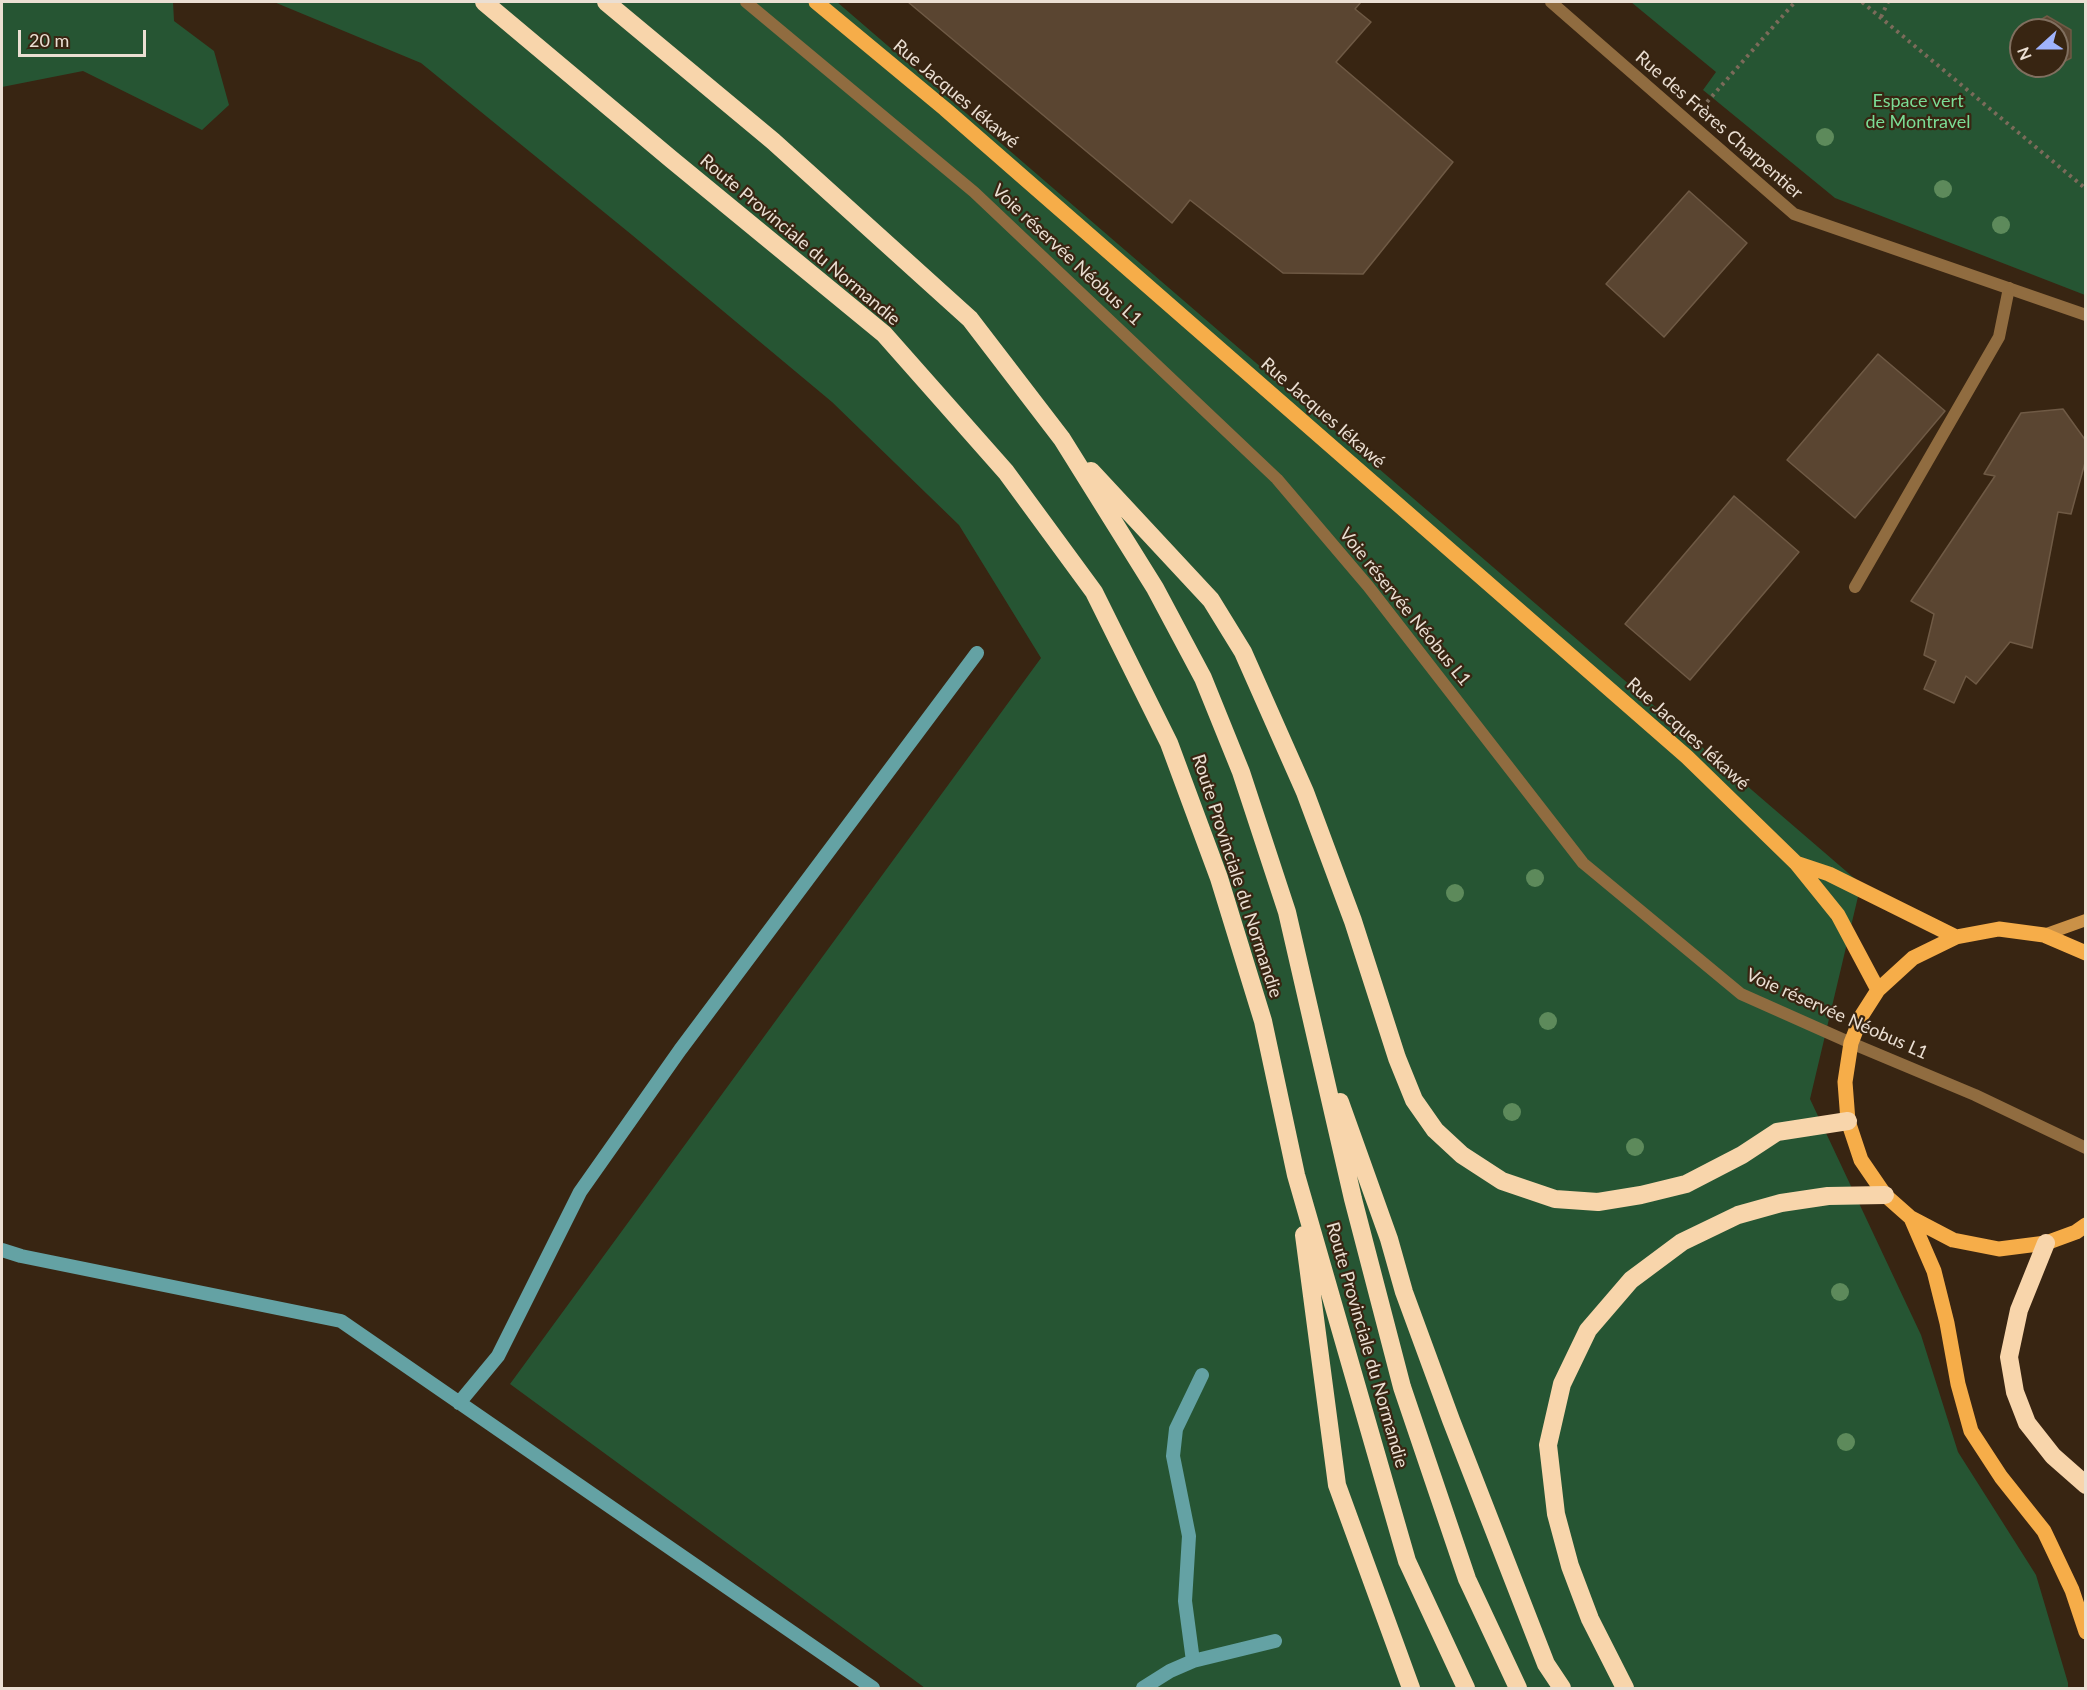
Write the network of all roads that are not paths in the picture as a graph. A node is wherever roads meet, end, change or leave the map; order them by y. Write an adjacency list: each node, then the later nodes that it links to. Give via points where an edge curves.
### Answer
1 (470, 2): 7 (highway)
2 (484, 2): 7 (highway, Route Provinciale du Normandie)
3 (606, 2): 10 (highway, via 773,141 970,319)
4 (746, 2): 19 (street, Voie réservée Néobus L1, via 974,192 1277,479 1368,586 1582,863 1741,994)
5 (816, 2): 12 (main road, Rue Jacques Iékawé, via 945,109 1688,757)
6 (1551, 2): 8 (street, Rue des Frères Charpentier, via 1794,214)
7 (539, 47): 22 (highway, Route Provinciale du Normandie, via 884,334 1006,472 1094,592 1169,743 1219,878 1263,1021)
8 (2009, 288): 9 (street, Rue des Frères Charpentier); 11 (street, via 1999,338)
9 (2085, 315)
10 (1062, 439): 18 (highway, Route Provinciale du Normandie, via 1155,588 1203,678 1241,772 1287,912); 20 (highway, via 1211,600 1243,652 1305,792 1414,1100 1435,1131 1462,1155 1502,1181 1555,1199 1598,1202 1686,1184 1778,1132)
11 (1855, 587)
12 (1796, 863): 15 (main road, Rue Jacques Iékawé, via 1829,874); 17 (main road, Rue Jacques Iékawé, via 1838,915)
13 (2085, 920): 14 (street)
14 (2044, 935): 15 (main road, via 1999,929); 16 (main road)
15 (1956, 937): 17 (main road, via 1913,958)
16 (2085, 953)
17 (1878, 990): 19 (main road)
18 (1309, 1012): 31 (highway, Route Provinciale du Normandie, via 1402,1388 1467,1579); 32 (highway, via 1451,1420 1546,1664)
19 (1851, 1043): 20 (main road, via 1845,1082); 21 (street, Voie réservée Néobus L1, via 1975,1095)
20 (1848, 1121): 23 (main road, via 1861,1160)
21 (2085, 1148)
22 (1296, 1175): 29 (highway, via 1337,1485); 30 (highway, Route Provinciale du Normandie, via 1407,1561)
23 (1885, 1195): 24 (main road); 33 (highway, via 1828,1196 1738,1215 1682,1242 1631,1280 1588,1330 1562,1384 1548,1445 1556,1514 1570,1566 1590,1619)
24 (1911, 1218): 26 (main road, via 1953,1240 1999,1249); 28 (main road, via 1934,1271 1971,1431 2044,1531 2073,1590)
25 (2082, 1230): 26 (main road)
26 (2046, 1243): 27 (highway, via 2019,1310 2009,1357 2015,1392 2027,1423 2053,1456)
27 (2085, 1485)
28 (2085, 1632)
29 (1411, 1689)
30 (1466, 1689)
31 (1518, 1689)
32 (1562, 1689)
33 (1625, 1689)

